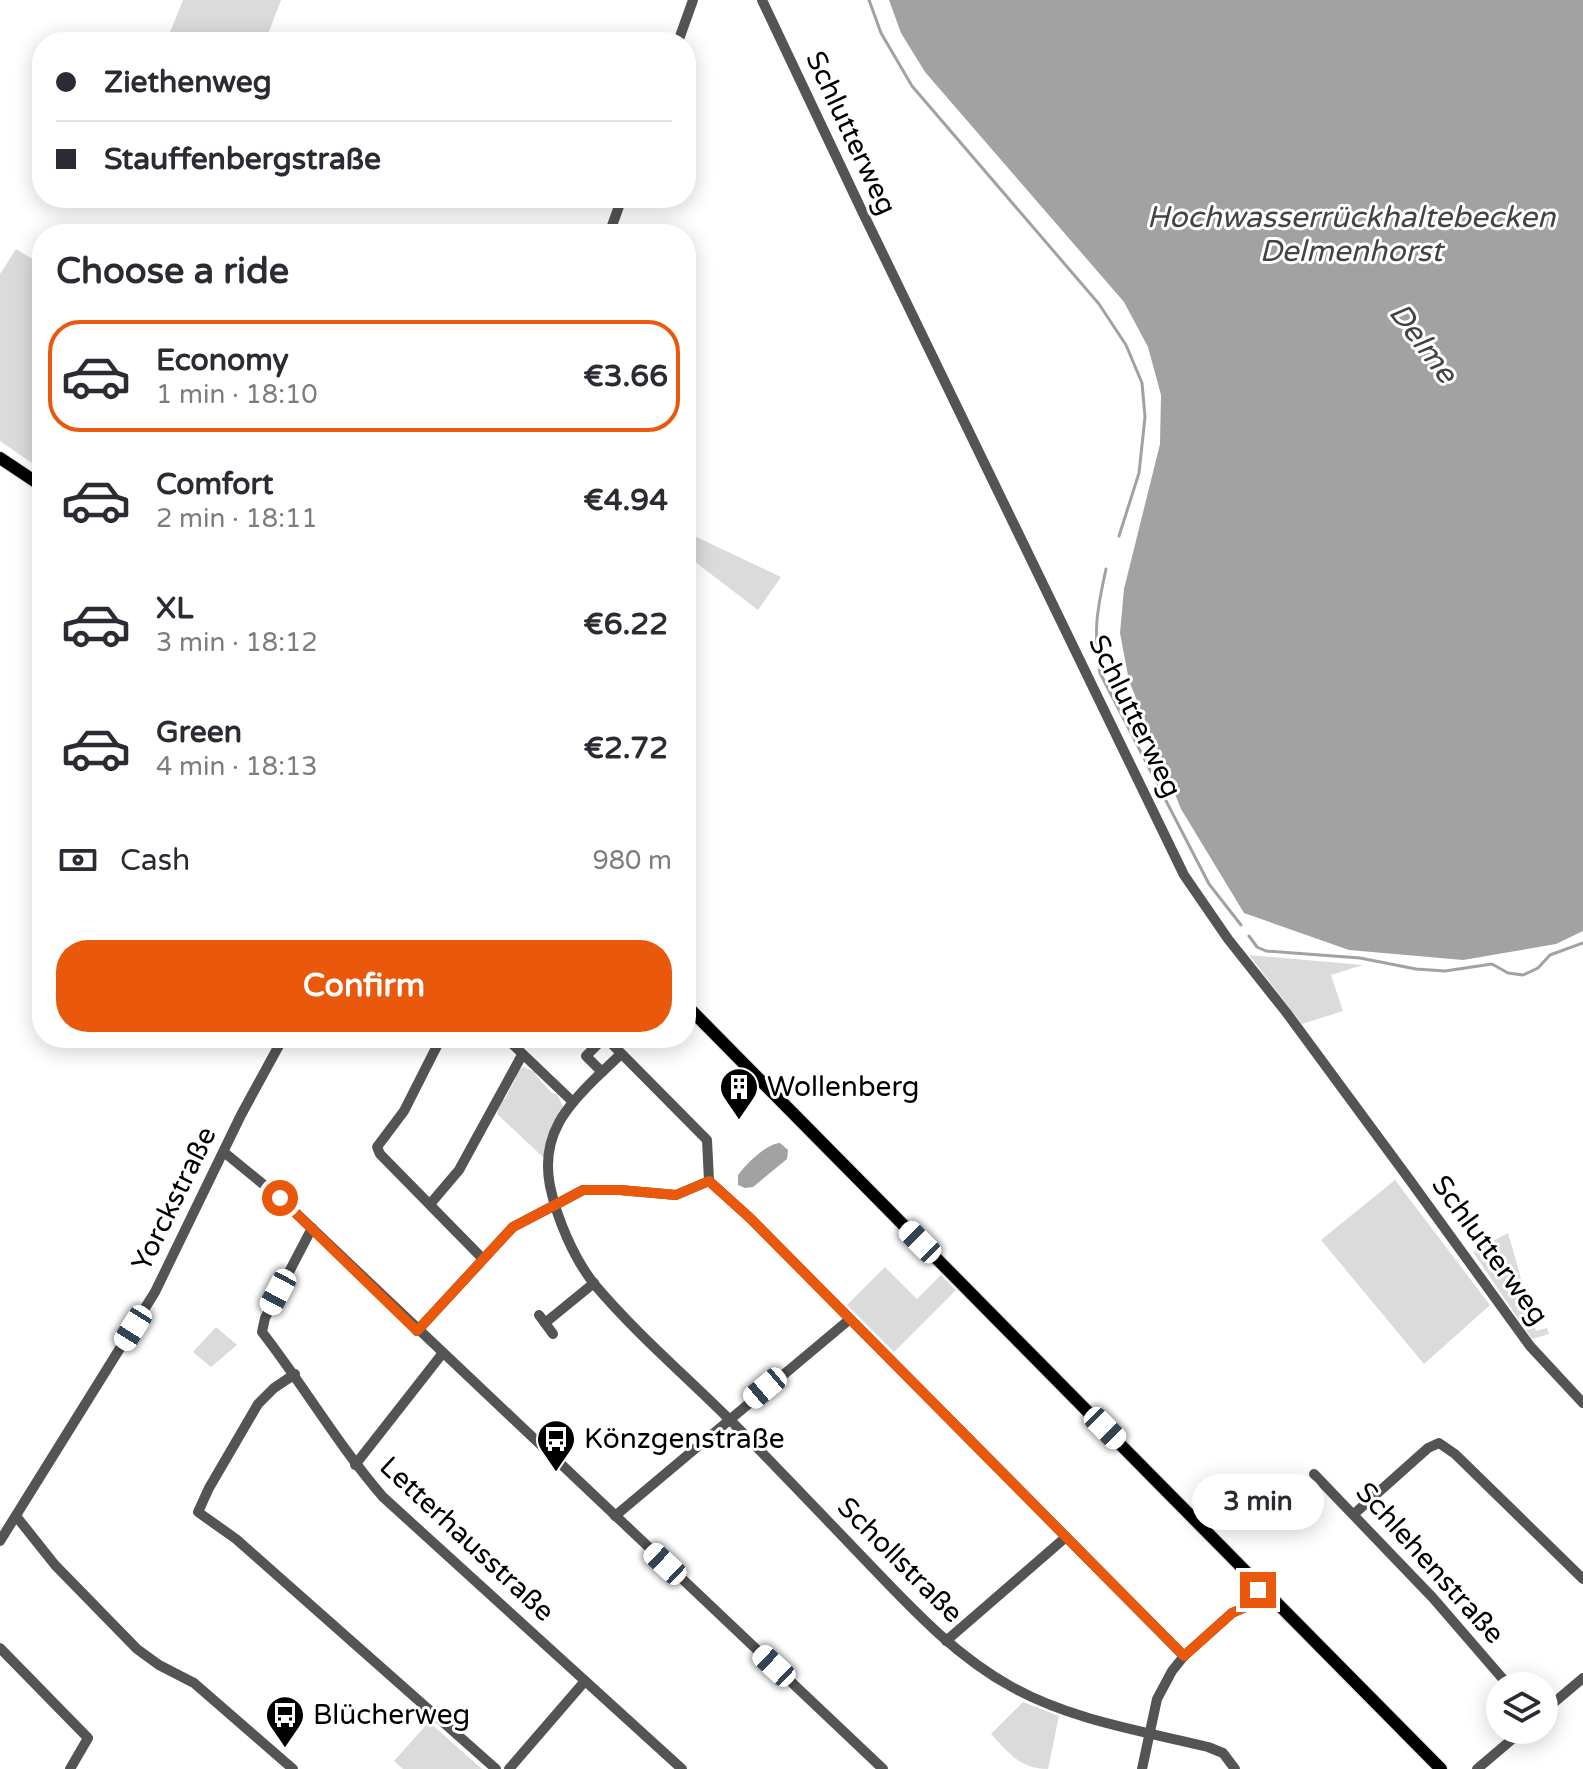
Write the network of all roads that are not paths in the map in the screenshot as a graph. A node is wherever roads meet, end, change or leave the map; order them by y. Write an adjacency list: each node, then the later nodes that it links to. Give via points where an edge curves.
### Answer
1 (693, 0): 3 (street)
2 (762, 0): 29 (street, Schlutterweg, via 1184,875 1530,1346)
3 (682, 32)
4 (0, 458): 5 (main road)
5 (32, 479)
6 (696, 1015): 40 (main road)
7 (278, 1048): 16 (street, Yorckstraße)
8 (436, 1048): 18 (street, via 404,1111 377,1147)
9 (515, 1048): 13 (street)
10 (594, 1048): 14 (street, via 586,1056)
11 (615, 1048): 12 (street)
12 (621, 1054): 14 (street, Schollstraße); 17 (street, via 707,1140)
13 (522, 1055): 15 (street); 18 (street, via 459,1170)
14 (602, 1072): 15 (street, Schollstraße)
15 (572, 1101): 19 (street, Schollstraße, via 551,1141 548,1164)
16 (225, 1153): 20 (street); 35 (street, Yorckstraße, via 155,1292)
17 (709, 1181): 19 (street, via 676,1195 583,1190); 23 (street)
18 (431, 1203): 21 (street)
19 (555, 1205): 21 (street, via 513,1227); 22 (street, Schollstraße)
20 (312, 1228): 24 (street); 27 (street, Letterhausstraße, via 262,1332)
21 (483, 1259): 24 (street)
22 (594, 1283): 25 (street, via 542,1319); 31 (street, Schollstraße)
23 (850, 1319): 31 (street); 37 (street)
24 (417, 1331): 26 (street)
25 (553, 1334)
26 (442, 1354): 32 (street); 36 (street)
27 (295, 1374): 32 (street, Letterhausstraße); 52 (street, via 258,1404 198,1512 236,1539)
28 (1583, 1384): 29 (street)
29 (1569, 1389): 30 (street, Schlutterweg)
30 (1583, 1403)
31 (729, 1419): 36 (street); 41 (street, Schollstraße)
32 (355, 1465): 46 (street, Letterhausstraße, via 405,1519)
33 (1314, 1474): 34 (street, Schlehenstraße)
34 (1354, 1514): 39 (street, via 1439,1443); 44 (street, Schlehenstraße)
35 (16, 1516): 38 (street, Yorckstraße); 51 (street, via 55,1565 137,1649 194,1683)
36 (615, 1516): 55 (street)
37 (1066, 1537): 41 (street); 43 (street)
38 (0, 1541)
39 (1583, 1579)
40 (1257, 1592): 43 (street, via 1237,1603); 58 (main road)
41 (946, 1641): 48 (street, Schollstraße, via 1013,1688)
42 (0, 1648): 50 (street, via 88,1738)
43 (1184, 1656): 48 (street, via 1157,1699)
44 (1497, 1672)
45 (1583, 1678): 47 (street)
46 (585, 1681): 53 (street); 54 (street, Letterhausstraße)
47 (1558, 1699)
48 (1148, 1738): 56 (street); 57 (street, Schollstraße, via 1223,1753)
49 (1506, 1744): 59 (street)
50 (70, 1769)
51 (293, 1769)
52 (496, 1769)
53 (509, 1769)
54 (682, 1769)
55 (883, 1769)
56 (1142, 1769)
57 (1235, 1769)
58 (1441, 1769)
59 (1477, 1769)

